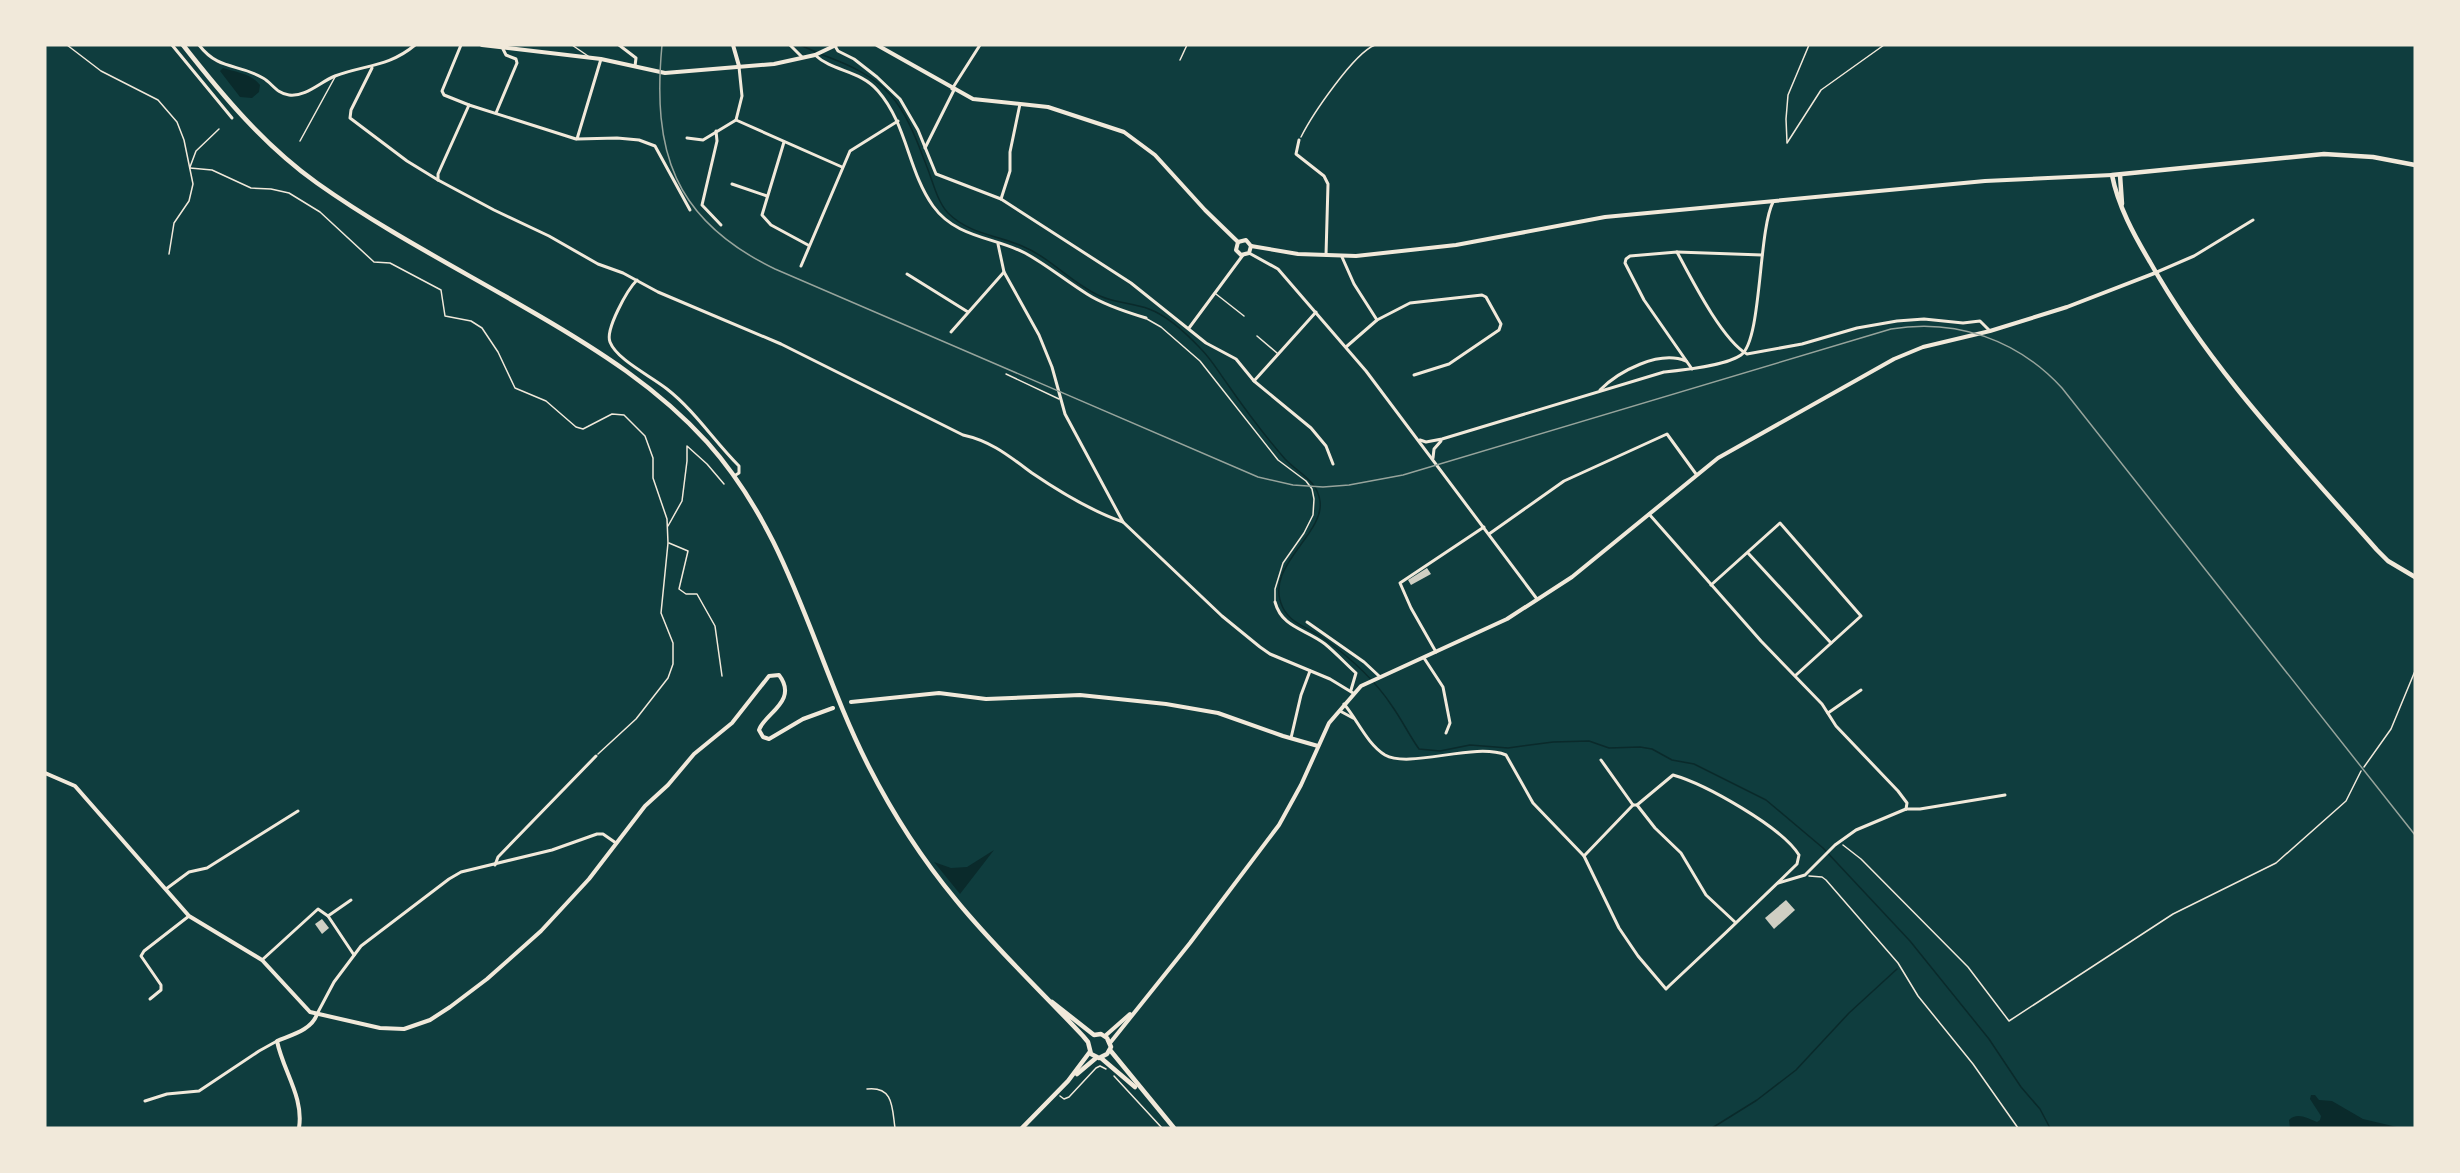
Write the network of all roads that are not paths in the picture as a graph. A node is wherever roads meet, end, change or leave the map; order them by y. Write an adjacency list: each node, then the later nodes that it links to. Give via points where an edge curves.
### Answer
1 (172, 45): 29 (street)
2 (183, 45): 92 (main road, via 238,113 293,165 352,206 629,372 682,416)
3 (415, 45): 23 (street)
4 (461, 45): 27 (street, via 442,91)
5 (482, 45): 15 (street)
6 (572, 45): 17 (lane)
7 (619, 45): 21 (street, via 636,58)
8 (733, 45): 22 (street)
9 (790, 45): 19 (street)
10 (878, 45): 25 (street)
11 (980, 45): 25 (street)
12 (1187, 45): 20 (lane)
13 (201, 46): 24 (street, via 217,62 264,78 284,94 302,93)
14 (834, 46): 16 (street); 38 (street, via 890,88 912,119)
15 (502, 49): 17 (street); 28 (street, via 517,63)
16 (815, 55): 19 (street); 31 (street, via 868,81 887,101)
17 (589, 57): 18 (street)
18 (601, 58): 21 (street); 34 (street)
19 (803, 59): 22 (street)
20 (1180, 60)
21 (635, 66): 22 (street, via 685,72)
22 (739, 66): 30 (street, via 742,96)
23 (372, 68): 24 (street); 43 (street, via 350,118)
24 (335, 76): 36 (lane)
25 (953, 89): 26 (street, via 980,101); 38 (street)
26 (1020, 104): 46 (street, via 1010,171); 52 (street, via 1072,114 1134,138)
27 (469, 105): 28 (street); 43 (street)
28 (496, 113): 34 (street)
29 (232, 118)
30 (736, 120): 32 (street); 37 (street)
31 (898, 121): 40 (street, via 852,149); 53 (street, via 934,207 958,228)
32 (716, 131): 33 (street, via 703,140); 51 (street, via 702,205)
33 (687, 138)
34 (577, 139): 48 (street, via 617,138 655,146)
35 (1299, 140): 60 (street, via 1296,154 1324,176 1328,184)
36 (300, 141)
37 (784, 142): 40 (street); 45 (street)
38 (925, 148): 46 (street, via 936,174)
39 (2415, 165): 42 (main road, via 2324,153)
40 (842, 167): 54 (street)
41 (2112, 175): 42 (main road); 47 (street, via 1985,181); 49 (main road)
42 (2120, 175): 49 (main road)
43 (438, 180): 66 (street, via 597,264)
44 (732, 184): 45 (street)
45 (767, 196): 54 (street, via 762,210 765,220)
46 (1001, 199): 73 (street, via 1131,283)
47 (1774, 200): 59 (street); 61 (street, via 1605,217 1456,244)
48 (690, 210)
49 (2124, 212): 64 (main road)
50 (2253, 220): 64 (street, via 2194,256)
51 (721, 225)
52 (1238, 242): 55 (street, via 1246,240); 58 (street, via 1236,250)
53 (998, 244): 63 (street); 71 (street, via 1023,252 1100,301)
54 (808, 245): 62 (street)
55 (1251, 246): 57 (street); 60 (street)
56 (1677, 252): 59 (street); 78 (street, via 1711,310); 80 (street, via 1630,256 1625,263 1644,300)
57 (1249, 253): 58 (street); 69 (street, via 1278,269)
58 (1243, 255): 67 (street)
59 (1762, 255): 78 (street, via 1753,332)
60 (1326, 256): 61 (street)
61 (1342, 257): 72 (street)
62 (801, 266)
63 (1004, 272): 68 (street); 86 (street, via 1039,335)
64 (2156, 273): 74 (street); 98 (main road, via 2199,340 2245,398 2388,561)
65 (907, 274): 68 (street)
66 (637, 280): 92 (street, via 609,332 611,345 684,403 739,466 739,473); 94 (street, via 781,344 963,435 993,445 1065,493)
67 (1215, 293): 70 (lane); 73 (street)
68 (968, 312): 75 (street)
69 (1316, 312): 77 (street); 79 (street)
70 (1244, 316)
71 (1146, 318): 101 (lane, via 1200,361 1278,460 1312,489 1313,514 1283,563)
72 (1377, 320): 77 (street); 83 (street, via 1410,303 1486,297 1502,324 1499,330 1449,364)
73 (1189, 328): 84 (street, via 1212,348 1236,359)
74 (1990, 331): 78 (street, via 1980,321 1908,320 1857,328 1755,354); 91 (street, via 1923,347 1894,359 1750,438)
75 (951, 332)
76 (1257, 336): 79 (lane)
77 (1346, 347): 88 (street)
78 (1744, 352): 81 (street)
79 (1278, 354): 84 (street)
80 (1687, 362): 81 (street); 85 (street, via 1665,358 1636,367 1613,378)
81 (1692, 369): 85 (street, via 1664,372)
82 (1006, 374): 86 (lane)
83 (1414, 375)
84 (1254, 381): 90 (street, via 1311,428 1326,446)
85 (1599, 391): 87 (street)
86 (1060, 399): 94 (street)
87 (1442, 439): 88 (street); 89 (street)
88 (1420, 440): 89 (street)
89 (1433, 458): 95 (street)
90 (1333, 464)
91 (1696, 474): 93 (street); 96 (street, via 1667,434 1564,481)
92 (734, 476): 140 (main road, via 780,553 855,739 904,828 957,902)
93 (1648, 514): 99 (street); 100 (street, via 1578,573)
94 (1123, 522): 106 (street, via 1260,647)
95 (1484, 527): 96 (street); 104 (street, via 1400,583)
96 (1489, 534): 100 (street)
97 (1748, 553): 99 (street); 103 (street); 103 (street, via 1780,523 1861,616)
98 (2415, 578)
99 (1711, 585): 108 (street)
100 (1537, 599): 104 (street, via 1503,621)
101 (1275, 602): 110 (street, via 1289,623 1325,644 1356,673)
102 (1308, 622): 107 (street)
103 (1831, 644): 108 (street)
104 (1436, 652): 105 (street)
105 (1424, 657): 107 (street); 117 (street, via 1443,687 1450,723)
106 (1310, 671): 110 (street); 118 (street)
107 (1379, 676): 110 (street)
108 (1796, 676): 115 (street)
109 (1861, 690): 115 (street)
110 (1352, 691): 112 (street)
111 (851, 702): 118 (street, via 951,693 986,699 1080,695 1218,713)
112 (1344, 704): 114 (street); 116 (street)
113 (833, 708): 127 (street, via 803,719 769,739 763,737 760,726 782,701 782,679 772,674 732,723 694,754 645,806)
114 (1338, 710): 116 (street); 119 (street)
115 (1828, 713): 125 (street, via 1898,791 1907,803)
116 (1353, 718): 128 (street, via 1377,748 1393,758 1463,752 1506,755 1533,803)
117 (1446, 733)
118 (1291, 738): 119 (street)
119 (1318, 746): 138 (street, via 1279,825)
120 (596, 756): 129 (street, via 498,857)
121 (1601, 760): 124 (street)
122 (45, 773): 131 (street, via 67,781 84,794)
123 (2006, 795): 125 (street)
124 (1635, 805): 128 (street); 130 (street, via 1673,775 1738,805 1799,855 1799,860); 135 (street, via 1681,853 1707,895)
125 (1906, 808): 130 (street, via 1856,830 1805,875)
126 (298, 811): 131 (street)
127 (617, 844): 129 (street, via 597,834); 141 (street, via 541,931 487,979 430,1020 415,1027 392,1029)
128 (1584, 856): 135 (street, via 1619,928 1666,989)
129 (495, 865): 136 (street, via 448,879 375,933)
130 (1776, 884): 135 (street)
131 (166, 889): 133 (street)
132 (351, 900): 134 (street)
133 (189, 915): 137 (street); 139 (street, via 141,956 161,985 161,990)
134 (328, 916): 136 (street); 137 (street, via 318,909)
135 (1736, 923)
136 (354, 955): 141 (street)
137 (262, 960): 141 (street, via 303,1006)
138 (1145, 998): 143 (street); 146 (street)
139 (150, 999)
140 (1052, 1002): 142 (main road); 145 (main road)
141 (317, 1014): 144 (street, via 306,1028)
142 (1094, 1035): 143 (main road); 145 (main road)
143 (1105, 1036): 146 (main road)
144 (277, 1041): 152 (street, via 199,1091); 154 (street, via 297,1095)
145 (1088, 1042): 148 (main road)
146 (1110, 1043): 147 (main road)
147 (1110, 1050): 149 (main road); 153 (main road)
148 (1089, 1053): 149 (main road); 150 (main road)
149 (1099, 1058): 150 (main road); 153 (main road)
150 (1068, 1081): 156 (main road)
151 (867, 1089): 155 (lane, via 885,1092)
152 (145, 1101)
153 (1149, 1101): 157 (main road)
154 (299, 1128)
155 (895, 1128)
156 (1022, 1128)
157 (1174, 1128)

